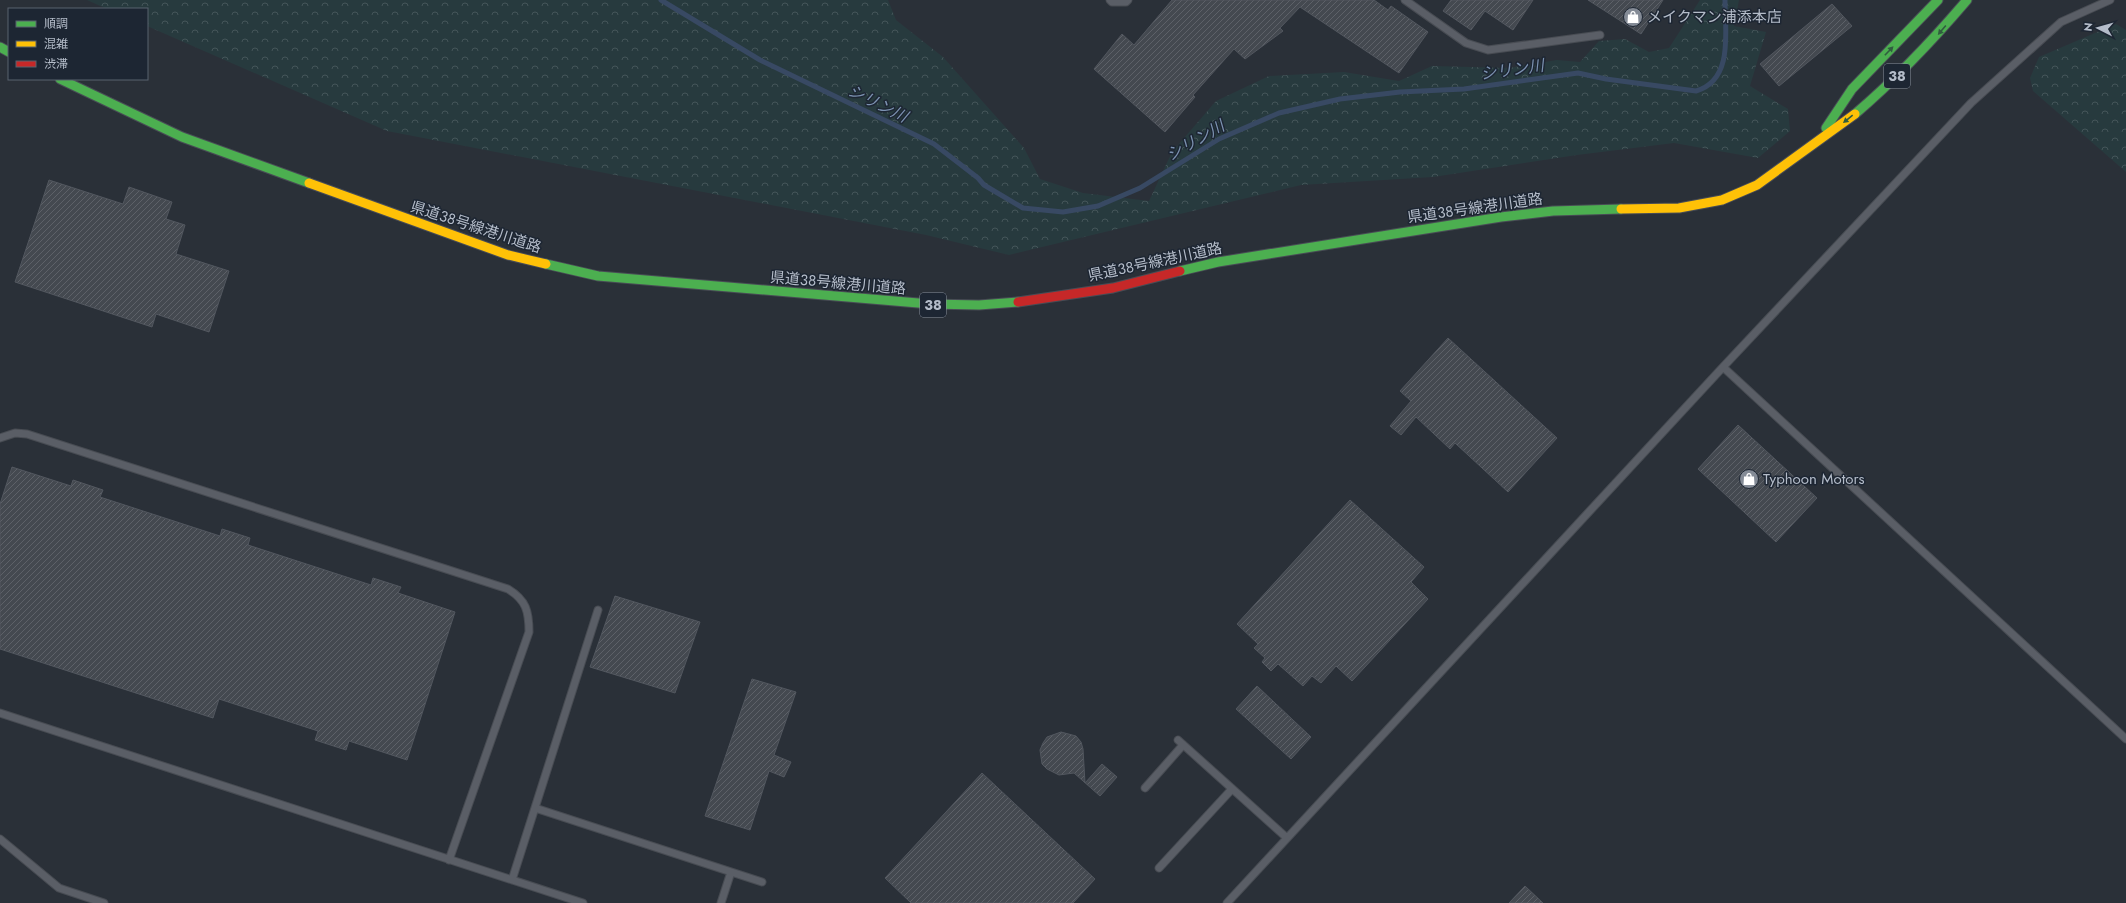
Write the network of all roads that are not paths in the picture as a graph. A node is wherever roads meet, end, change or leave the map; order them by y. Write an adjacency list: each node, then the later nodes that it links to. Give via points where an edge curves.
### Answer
1 (1110, 0): 2 (lane)
2 (1128, 0)
3 (1405, 0): 7 (lane, via 1466,44 1488,50)
4 (1938, 0): 9 (main road, 県道38号線港川道路 / 38, one-way to 4, via 1852,90)
5 (1967, 0): 9 (main road, 県道38号線港川道路 / 38, one-way to 9, via 1931,43 1886,88 1840,126)
6 (2110, 0): 10 (lane, via 2061,22 1972,103)
7 (1600, 35)
8 (62, 80): 9 (main road, 県道38号線港川道路 / 38, via 182,137 508,255 598,276 930,304 979,305 1113,288 1218,262 1501,217 1553,211 1700,205 1722,200 1757,185)
9 (1817, 141)
10 (1723, 367): 14 (lane); 18 (lane)
11 (0, 438): 20 (lane, via 15,433 27,434 501,586 519,596 526,607 529,632)
12 (598, 610): 17 (lane)
13 (0, 713): 20 (lane)
14 (2126, 739)
15 (1145, 788): 16 (lane, via 1180,743)
16 (1232, 789): 18 (lane); 21 (lane)
17 (535, 808): 22 (lane); 23 (lane)
18 (1287, 838): 28 (lane)
19 (0, 839): 25 (lane, via 59,888)
20 (449, 860): 23 (lane)
21 (1159, 868)
22 (731, 872): 24 (lane); 27 (lane)
23 (512, 880): 26 (lane)
24 (762, 882)
25 (104, 903)
26 (584, 903)
27 (721, 903)
28 (1227, 903)

